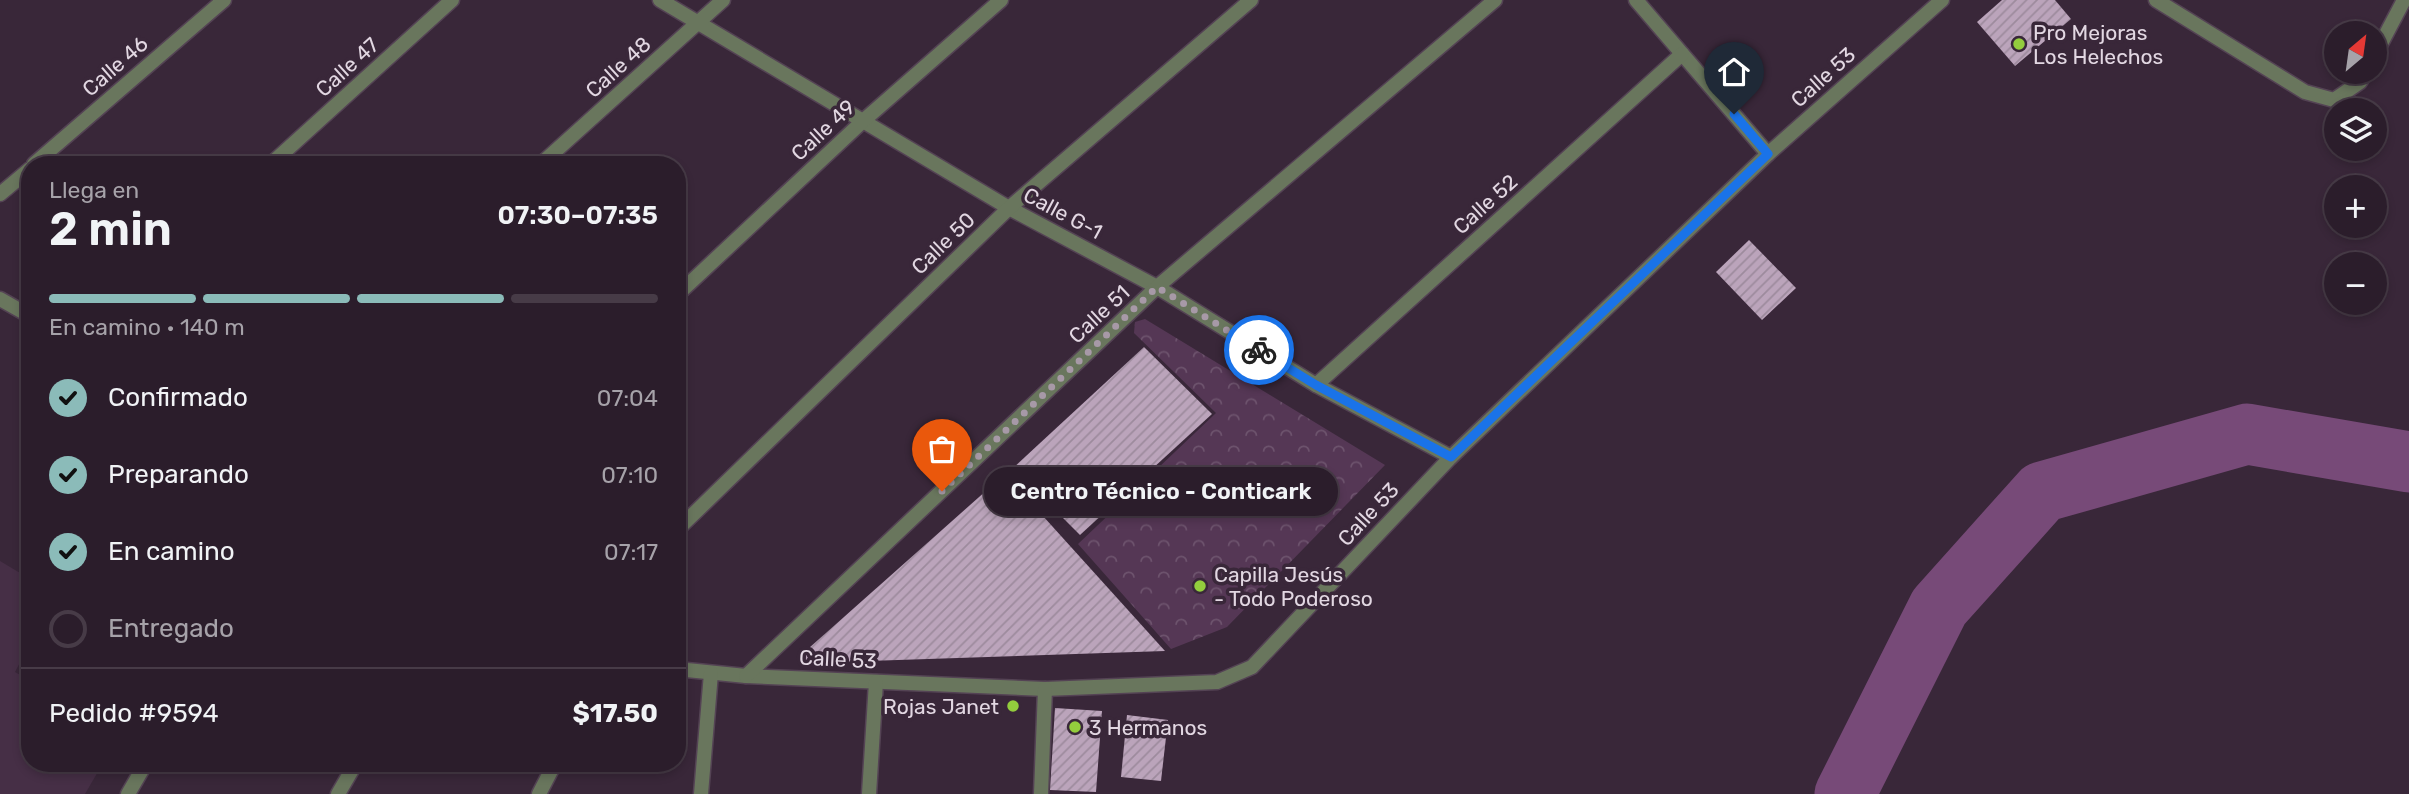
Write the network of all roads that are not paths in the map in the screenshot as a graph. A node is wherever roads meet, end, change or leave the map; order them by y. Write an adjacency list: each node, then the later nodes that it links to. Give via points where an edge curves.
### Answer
1 (224, 0): 18 (street, Calle 46)
2 (452, 0): 19 (street, Calle 47)
3 (660, 0): 12 (street, Calle G-1)
4 (723, 0): 12 (street, Calle 48)
5 (1000, 0): 16 (street, Calle 49)
6 (1251, 0): 23 (street, Calle 50)
7 (1495, 0): 25 (street, Calle 51)
8 (1636, 0): 14 (street)
9 (1942, 0): 17 (street, Calle 53)
10 (2156, 0): 15 (street, via 2305,92 2334,100)
11 (2404, 0): 13 (street)
12 (698, 23): 16 (street, Calle G-1); 20 (street, Calle 48)
13 (2387, 32)
14 (1682, 54): 17 (street); 28 (street, Calle 52)
15 (2357, 84)
16 (863, 121): 23 (street, Calle G-1); 24 (street, Calle 49)
17 (1768, 154): 29 (street, Calle 53)
18 (43, 156)
19 (280, 156)
20 (550, 156)
21 (21, 176): 22 (street)
22 (0, 194)
23 (1009, 208): 25 (street, Calle G-1); 30 (street, Calle 50)
24 (686, 287)
25 (1157, 287): 28 (street, Calle G-1); 33 (street, Calle 51)
26 (0, 299): 27 (street)
27 (21, 311)
28 (1316, 385): 29 (street, Calle G-1)
29 (1451, 457): 35 (street, Calle 53, via 1252,667 1217,682)
30 (686, 521)
31 (686, 669): 32 (street, Calle 53)
32 (711, 673): 33 (street, Calle 53); 42 (street)
33 (746, 676): 34 (street, Calle 53)
34 (876, 682): 35 (street, Calle 53); 43 (street)
35 (1045, 689): 44 (street)
36 (141, 772): 39 (street)
37 (351, 772): 40 (street)
38 (550, 772): 41 (street)
39 (128, 794)
40 (338, 794)
41 (539, 794)
42 (701, 794)
43 (869, 794)
44 (1041, 794)

